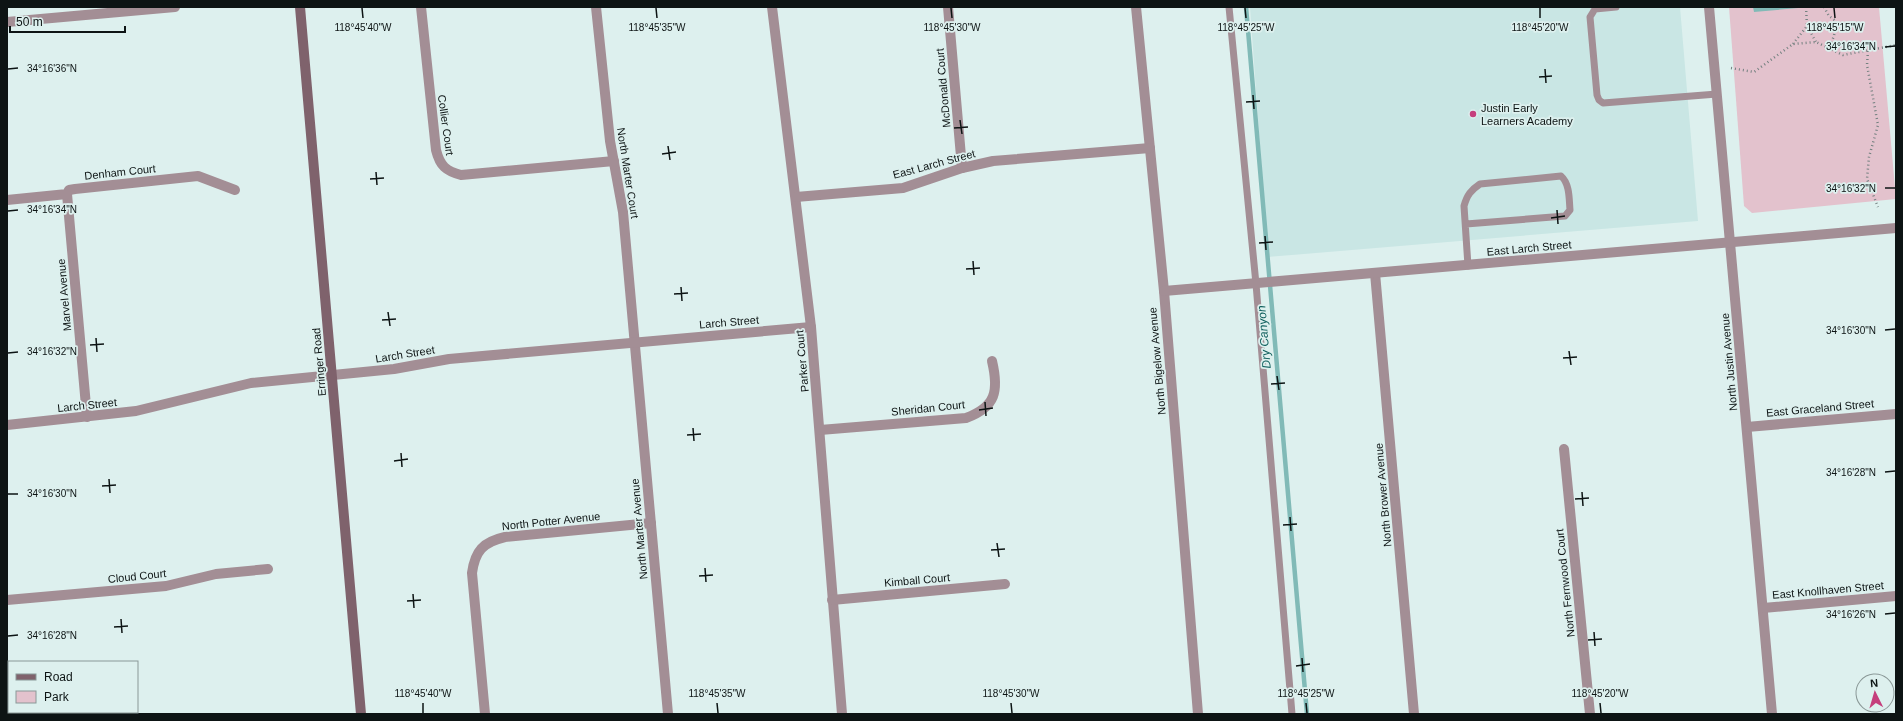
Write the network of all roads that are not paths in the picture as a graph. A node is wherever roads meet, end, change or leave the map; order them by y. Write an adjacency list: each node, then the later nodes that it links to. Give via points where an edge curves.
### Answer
1 (175, 7): 11 (street)
2 (300, 7): 30 (main road, Erringer Road)
3 (421, 7): 14 (street, Collier Court, via 436,150 440,163 449,172 461,175)
4 (596, 7): 14 (street, North Marter Court)
5 (772, 7): 18 (street, Parker Court)
6 (948, 7): 15 (street, McDonald Court)
7 (1136, 7): 13 (street, North Bigelow Avenue)
8 (1229, 7): 25 (lane)
9 (1616, 7): 12 (lane, via 1595,9 1590,17 1599,100 1604,103)
10 (1709, 7): 12 (street, North Justin Avenue)
11 (7, 22)
12 (1717, 94): 22 (street, North Justin Avenue)
13 (1150, 148): 15 (street, East Larch Street, via 993,161); 26 (street, North Bigelow Avenue)
14 (614, 161): 28 (street, North Marter Court, via 623,212)
15 (962, 168): 18 (street, East Larch Street, via 903,188)
16 (235, 190): 17 (street, Denham Court, via 198,176 75,189 69,190)
17 (67, 194): 19 (street, Denham Court); 32 (street, Marvel Avenue)
18 (796, 197): 27 (street, Parker Court)
19 (7, 200)
20 (1466, 224): 20 (lane, via 1464,206 1467,196 1480,184 1561,176 1565,180 1570,210 1566,216); 23 (lane)
21 (1896, 228): 22 (street, East Larch Street)
22 (1730, 243): 23 (street, East Larch Street); 34 (street, North Justin Avenue)
23 (1468, 266): 24 (street, East Larch Street)
24 (1375, 274): 25 (street, East Larch Street); 50 (street, North Brower Avenue)
25 (1257, 284): 26 (street, East Larch Street); 49 (lane)
26 (1164, 292): 48 (street, North Bigelow Avenue)
27 (811, 327): 28 (street, Larch Street); 35 (street, Parker Court)
28 (635, 343): 30 (street, Larch Street, via 449,359 394,369); 37 (street, North Marter Avenue)
29 (992, 361): 35 (street, Sheridan Court, via 996,387 991,402 980,412 966,418)
30 (333, 374): 32 (street, Larch Street, via 251,383 136,411); 44 (main road, Erringer Road)
31 (1896, 414): 34 (street, East Graceland Street)
32 (87, 417): 33 (street, Larch Street)
33 (7, 425)
34 (1747, 427): 43 (street, North Justin Avenue)
35 (820, 430): 42 (street, Parker Court)
36 (1564, 449): 51 (street, North Fernwood Court)
37 (651, 523): 45 (street, North Potter Avenue, via 505,537 492,540 481,548 474,560 472,573); 46 (street, North Marter Avenue)
38 (268, 569): 41 (street, Cloud Court, via 216,574 166,586)
39 (1004, 584): 42 (street, Kimball Court)
40 (1896, 596): 43 (street, East Knollhaven Street)
41 (7, 600)
42 (832, 600): 47 (street, Parker Court)
43 (1762, 608): 52 (street, North Justin Avenue)
44 (361, 714)
45 (485, 714)
46 (668, 714)
47 (842, 714)
48 (1198, 714)
49 (1292, 714)
50 (1414, 714)
51 (1590, 714)
52 (1772, 714)

